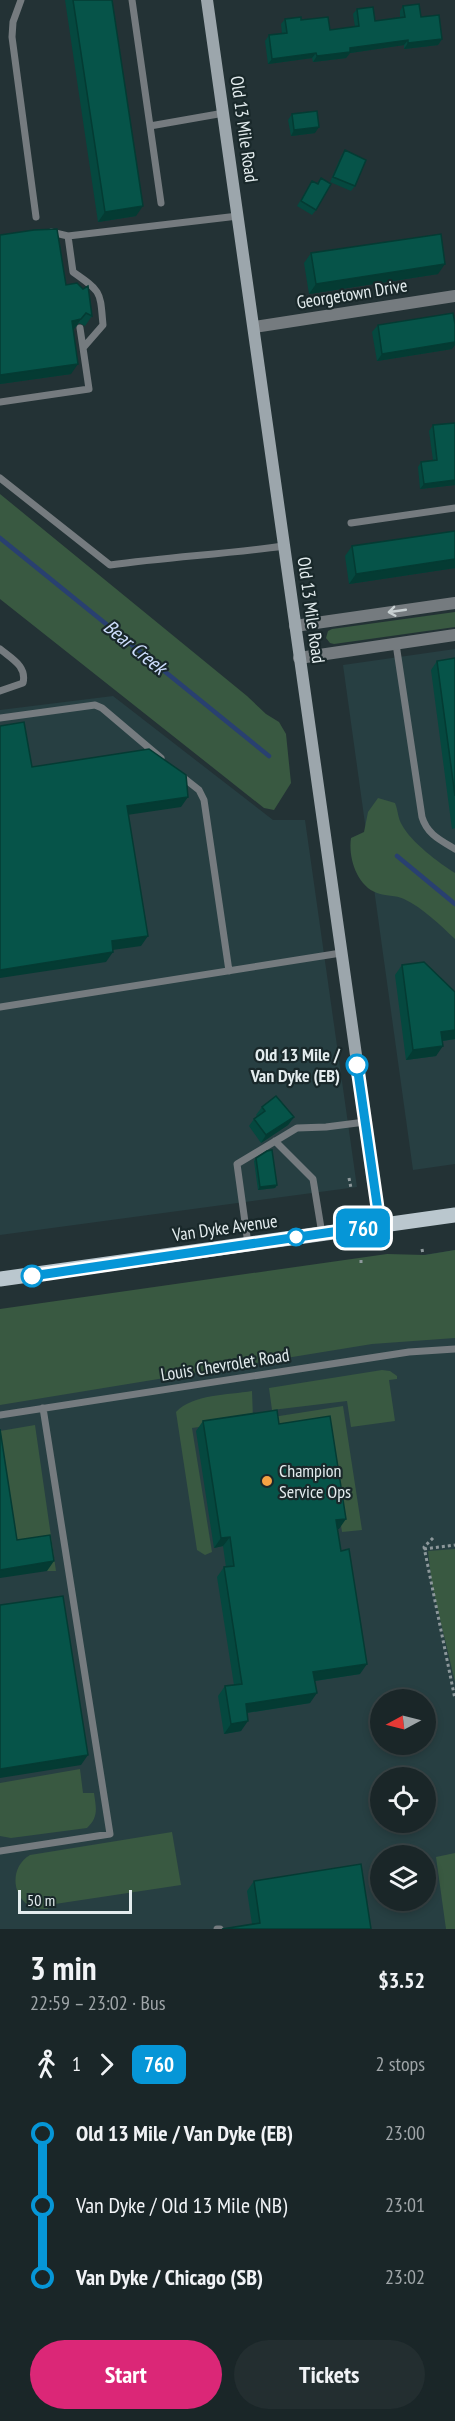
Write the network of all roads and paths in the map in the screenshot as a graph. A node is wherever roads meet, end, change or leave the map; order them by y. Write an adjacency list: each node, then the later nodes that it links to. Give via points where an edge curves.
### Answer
1 (21, 0): 8 (lane, via 12,22 12,38)
2 (132, 0): 5 (lane)
3 (207, 0): 4 (street, Old 13 Mile Road)
4 (224, 113): 5 (lane); 7 (street, Old 13 Mile Road)
5 (150, 126): 6 (lane)
6 (161, 203)
7 (238, 216): 10 (lane); 14 (street, Old 13 Mile Road)
8 (36, 217)
9 (45, 232): 10 (lane)
10 (68, 236): 11 (lane)
11 (73, 272): 12 (lane); 16 (lane, via 100,295 103,325)
12 (74, 282)
13 (455, 296): 14 (street, Georgetown Drive)
14 (254, 327): 21 (street, Old 13 Mile Road)
15 (80, 328): 16 (lane)
16 (83, 348): 17 (lane, via 89,389)
17 (0, 402)
18 (0, 478): 21 (lane, via 110,566)
19 (455, 508): 20 (lane)
20 (351, 523)
21 (284, 546): 23 (street, Old 13 Mile Road)
22 (455, 603): 23 (street, one-way to 23)
23 (295, 626): 27 (street, Old 13 Mile Road)
24 (455, 635): 25 (street)
25 (396, 644): 27 (street); 32 (lane, via 422,817 431,835)
26 (0, 648): 28 (lane, via 21,666 25,675 23,683)
27 (299, 658): 33 (street, Old 13 Mile Road)
28 (0, 691)
29 (0, 718): 30 (lane, via 95,705)
30 (164, 760)
31 (172, 768): 34 (lane, via 199,790 204,800)
32 (455, 849)
33 (341, 953): 34 (lane); 36 (street, Old 13 Mile Road)
34 (230, 971): 35 (lane)
35 (0, 1006)
36 (365, 1122): 37 (lane, via 297,1128); 41 (street, Old 13 Mile Road)
37 (276, 1141): 42 (lane, via 313,1179); 43 (lane, via 237,1164)
38 (349, 1178): 39 (path)
39 (351, 1188)
40 (455, 1215): 41 (main road, Van Dyke Avenue)
41 (380, 1225): 42 (main road, Van Dyke Avenue)
42 (322, 1234): 43 (main road, Van Dyke Avenue)
43 (248, 1244): 46 (main road, Van Dyke Avenue)
44 (422, 1249): 45 (path)
45 (423, 1254)
46 (0, 1279)
47 (455, 1349): 48 (lane, Louis Chevrolet Road, via 409,1352)
48 (42, 1408): 49 (lane, Louis Chevrolet Road); 54 (lane, via 110,1834)
49 (0, 1415)
50 (433, 1538): 52 (path)
51 (455, 1545): 52 (path)
52 (424, 1549): 53 (path)
53 (455, 1700)
54 (0, 1851)

